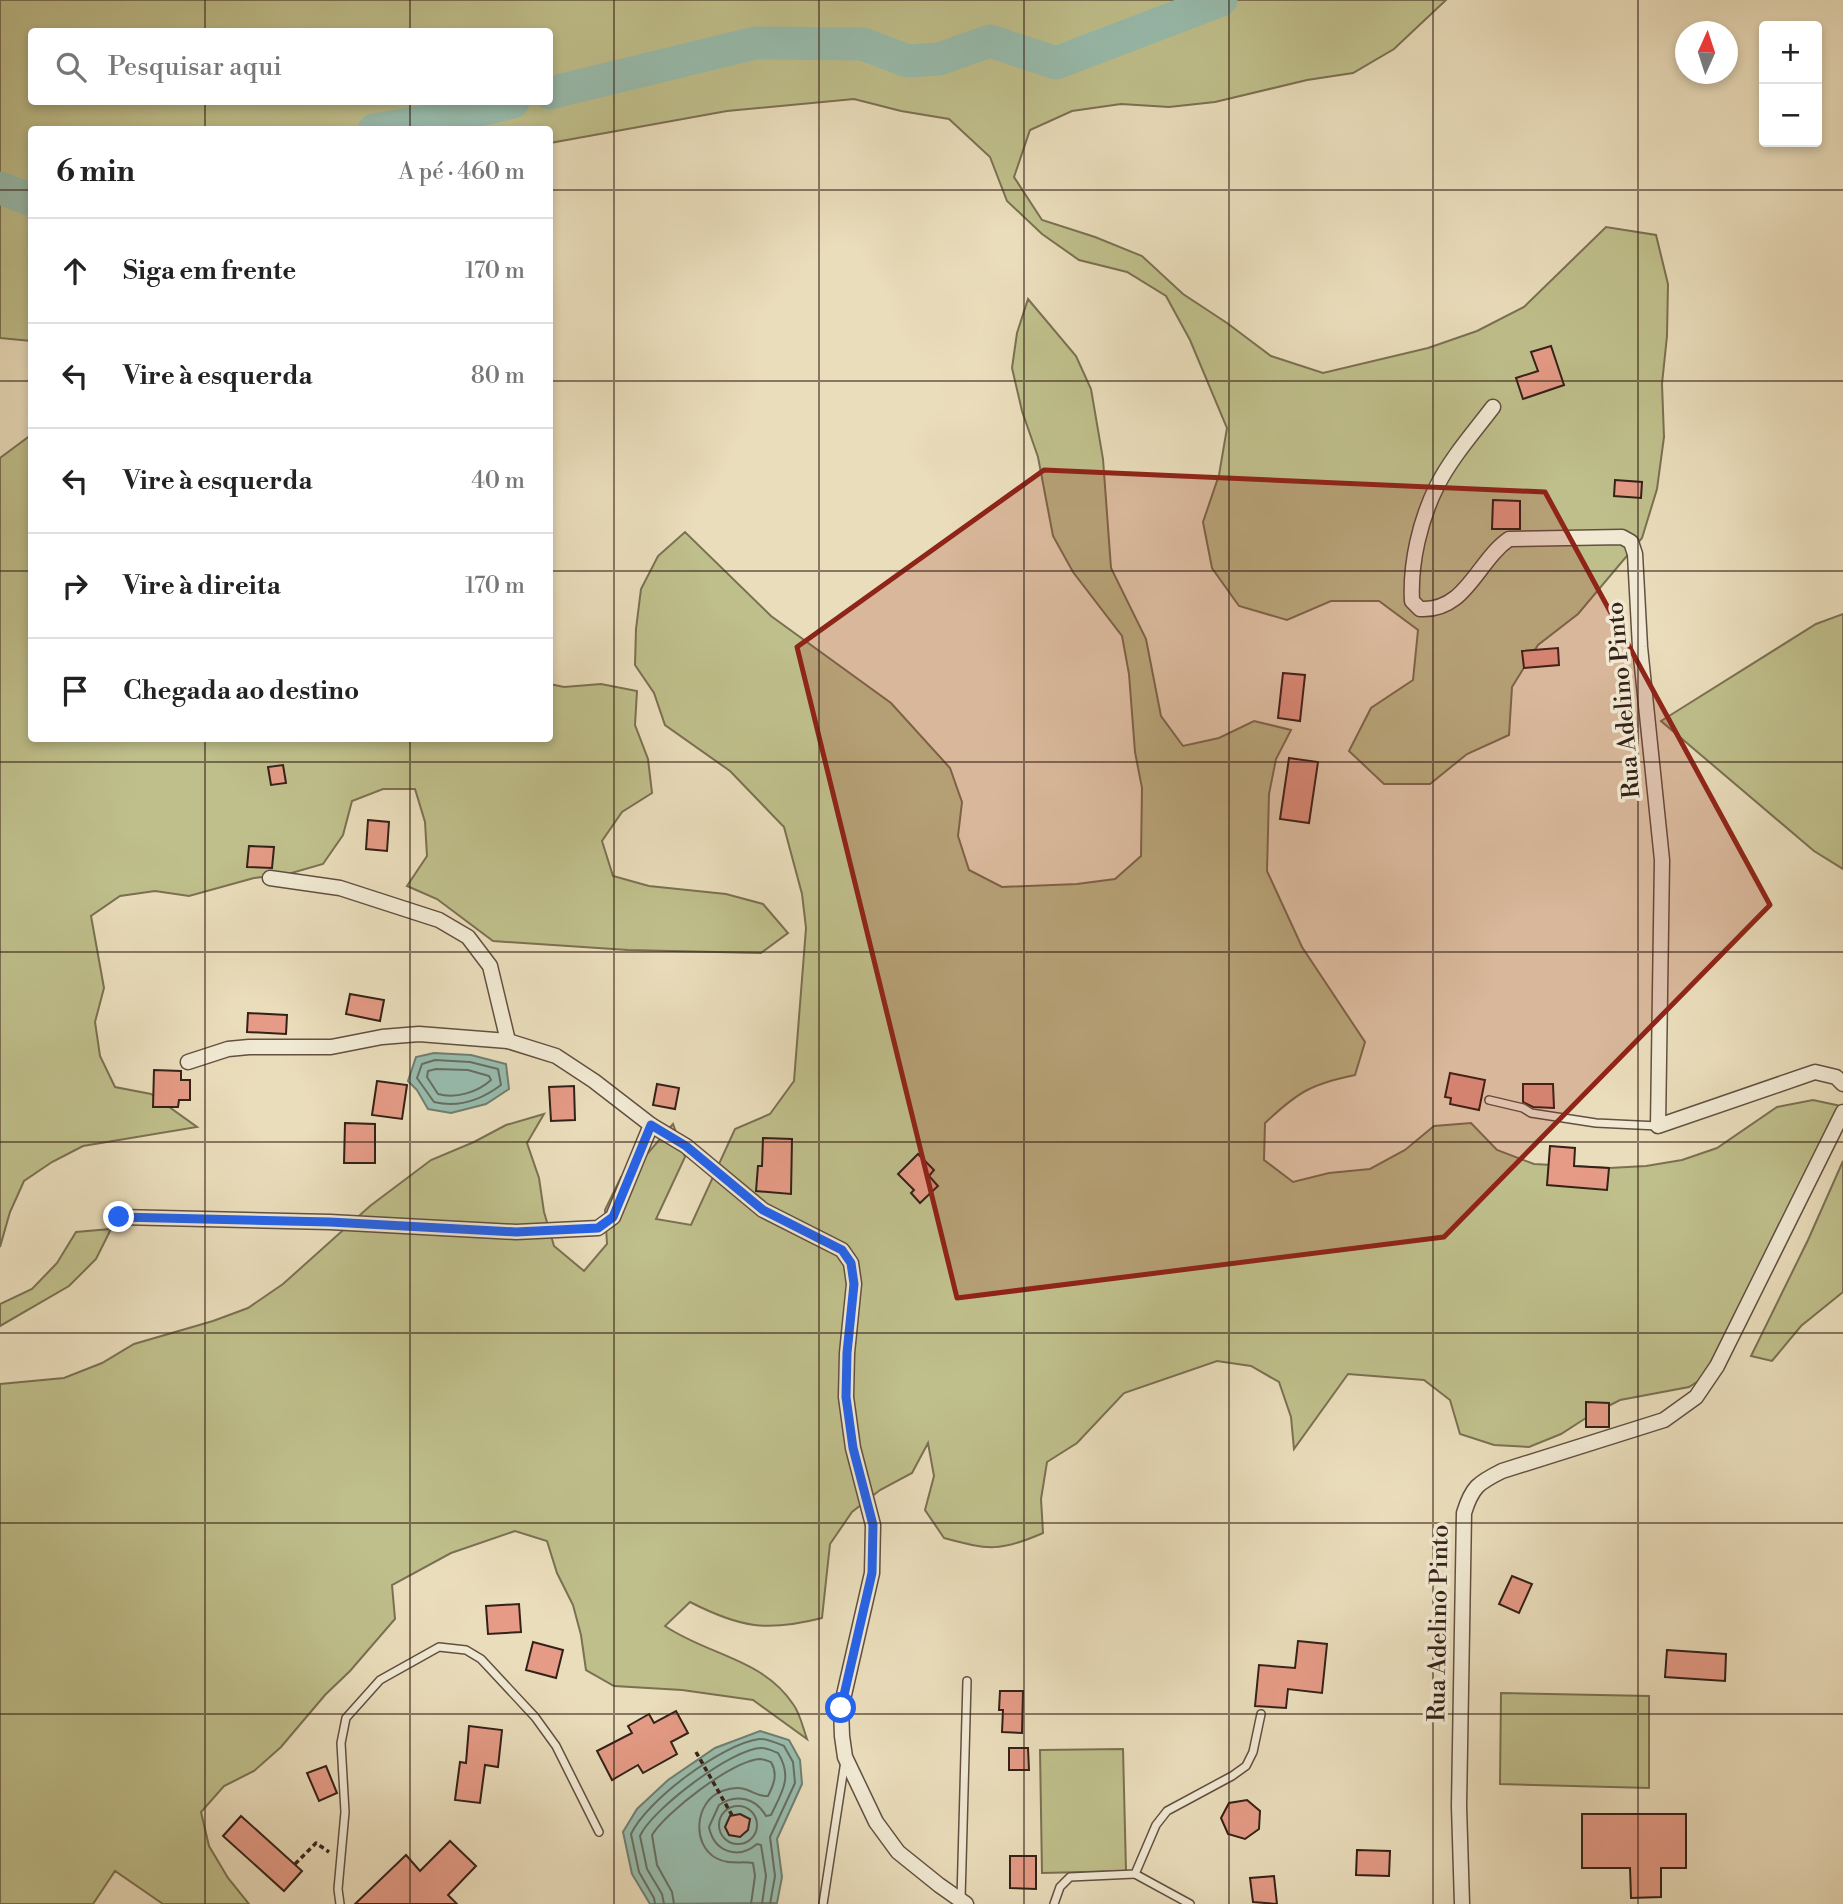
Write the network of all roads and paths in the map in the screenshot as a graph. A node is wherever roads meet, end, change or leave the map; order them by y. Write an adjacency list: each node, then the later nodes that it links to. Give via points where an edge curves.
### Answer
1 (1493, 407): 9 (street, Rua Adelino Pinto, via 1438,485 1423,523 1411,577 1412,601 1420,609 1448,605 1509,539 1622,537 1630,542 1635,554 1662,860)
2 (270, 878): 3 (street, via 340,888 439,920 468,937 490,966)
3 (508, 1041): 4 (street, via 418,1034 331,1047 228,1049); 8 (street, via 556,1056)
4 (188, 1062)
5 (1843, 1084): 9 (street, via 1836,1077 1815,1072)
6 (1489, 1100): 9 (lane, via 1531,1113 1583,1121)
7 (1843, 1112): 25 (street, Rua Adelino Pinto, via 1717,1366 1696,1397 1664,1420 1502,1471 1478,1483 1470,1494 1464,1513 1459,1806)
8 (651, 1125): 10 (street, via 613,1217 598,1228 516,1232); 14 (street, via 686,1146 763,1210 842,1250 851,1263 854,1284 846,1397 853,1448 873,1525 872,1573 841,1708)
9 (1658, 1126)
10 (119, 1217)
11 (967, 1681): 20 (lane)
12 (1261, 1714): 19 (lane, via 1254,1752 1246,1766 1167,1811)
13 (696, 1752): 15 (path)
14 (845, 1757): 20 (street, via 876,1822 898,1852); 22 (lane)
15 (733, 1817)
16 (598, 1832): 17 (lane, via 556,1746 536,1717 481,1659 466,1650 439,1647 380,1681 346,1718 341,1743 345,1811)
17 (340, 1859): 18 (path, via 316,1843); 21 (lane)
18 (295, 1864)
19 (1135, 1874): 23 (lane, via 1070,1877 1060,1887); 24 (lane)
20 (964, 1902)
21 (340, 1904)
22 (823, 1904)
23 (1054, 1904)
24 (1191, 1904)
25 (1462, 1904)

